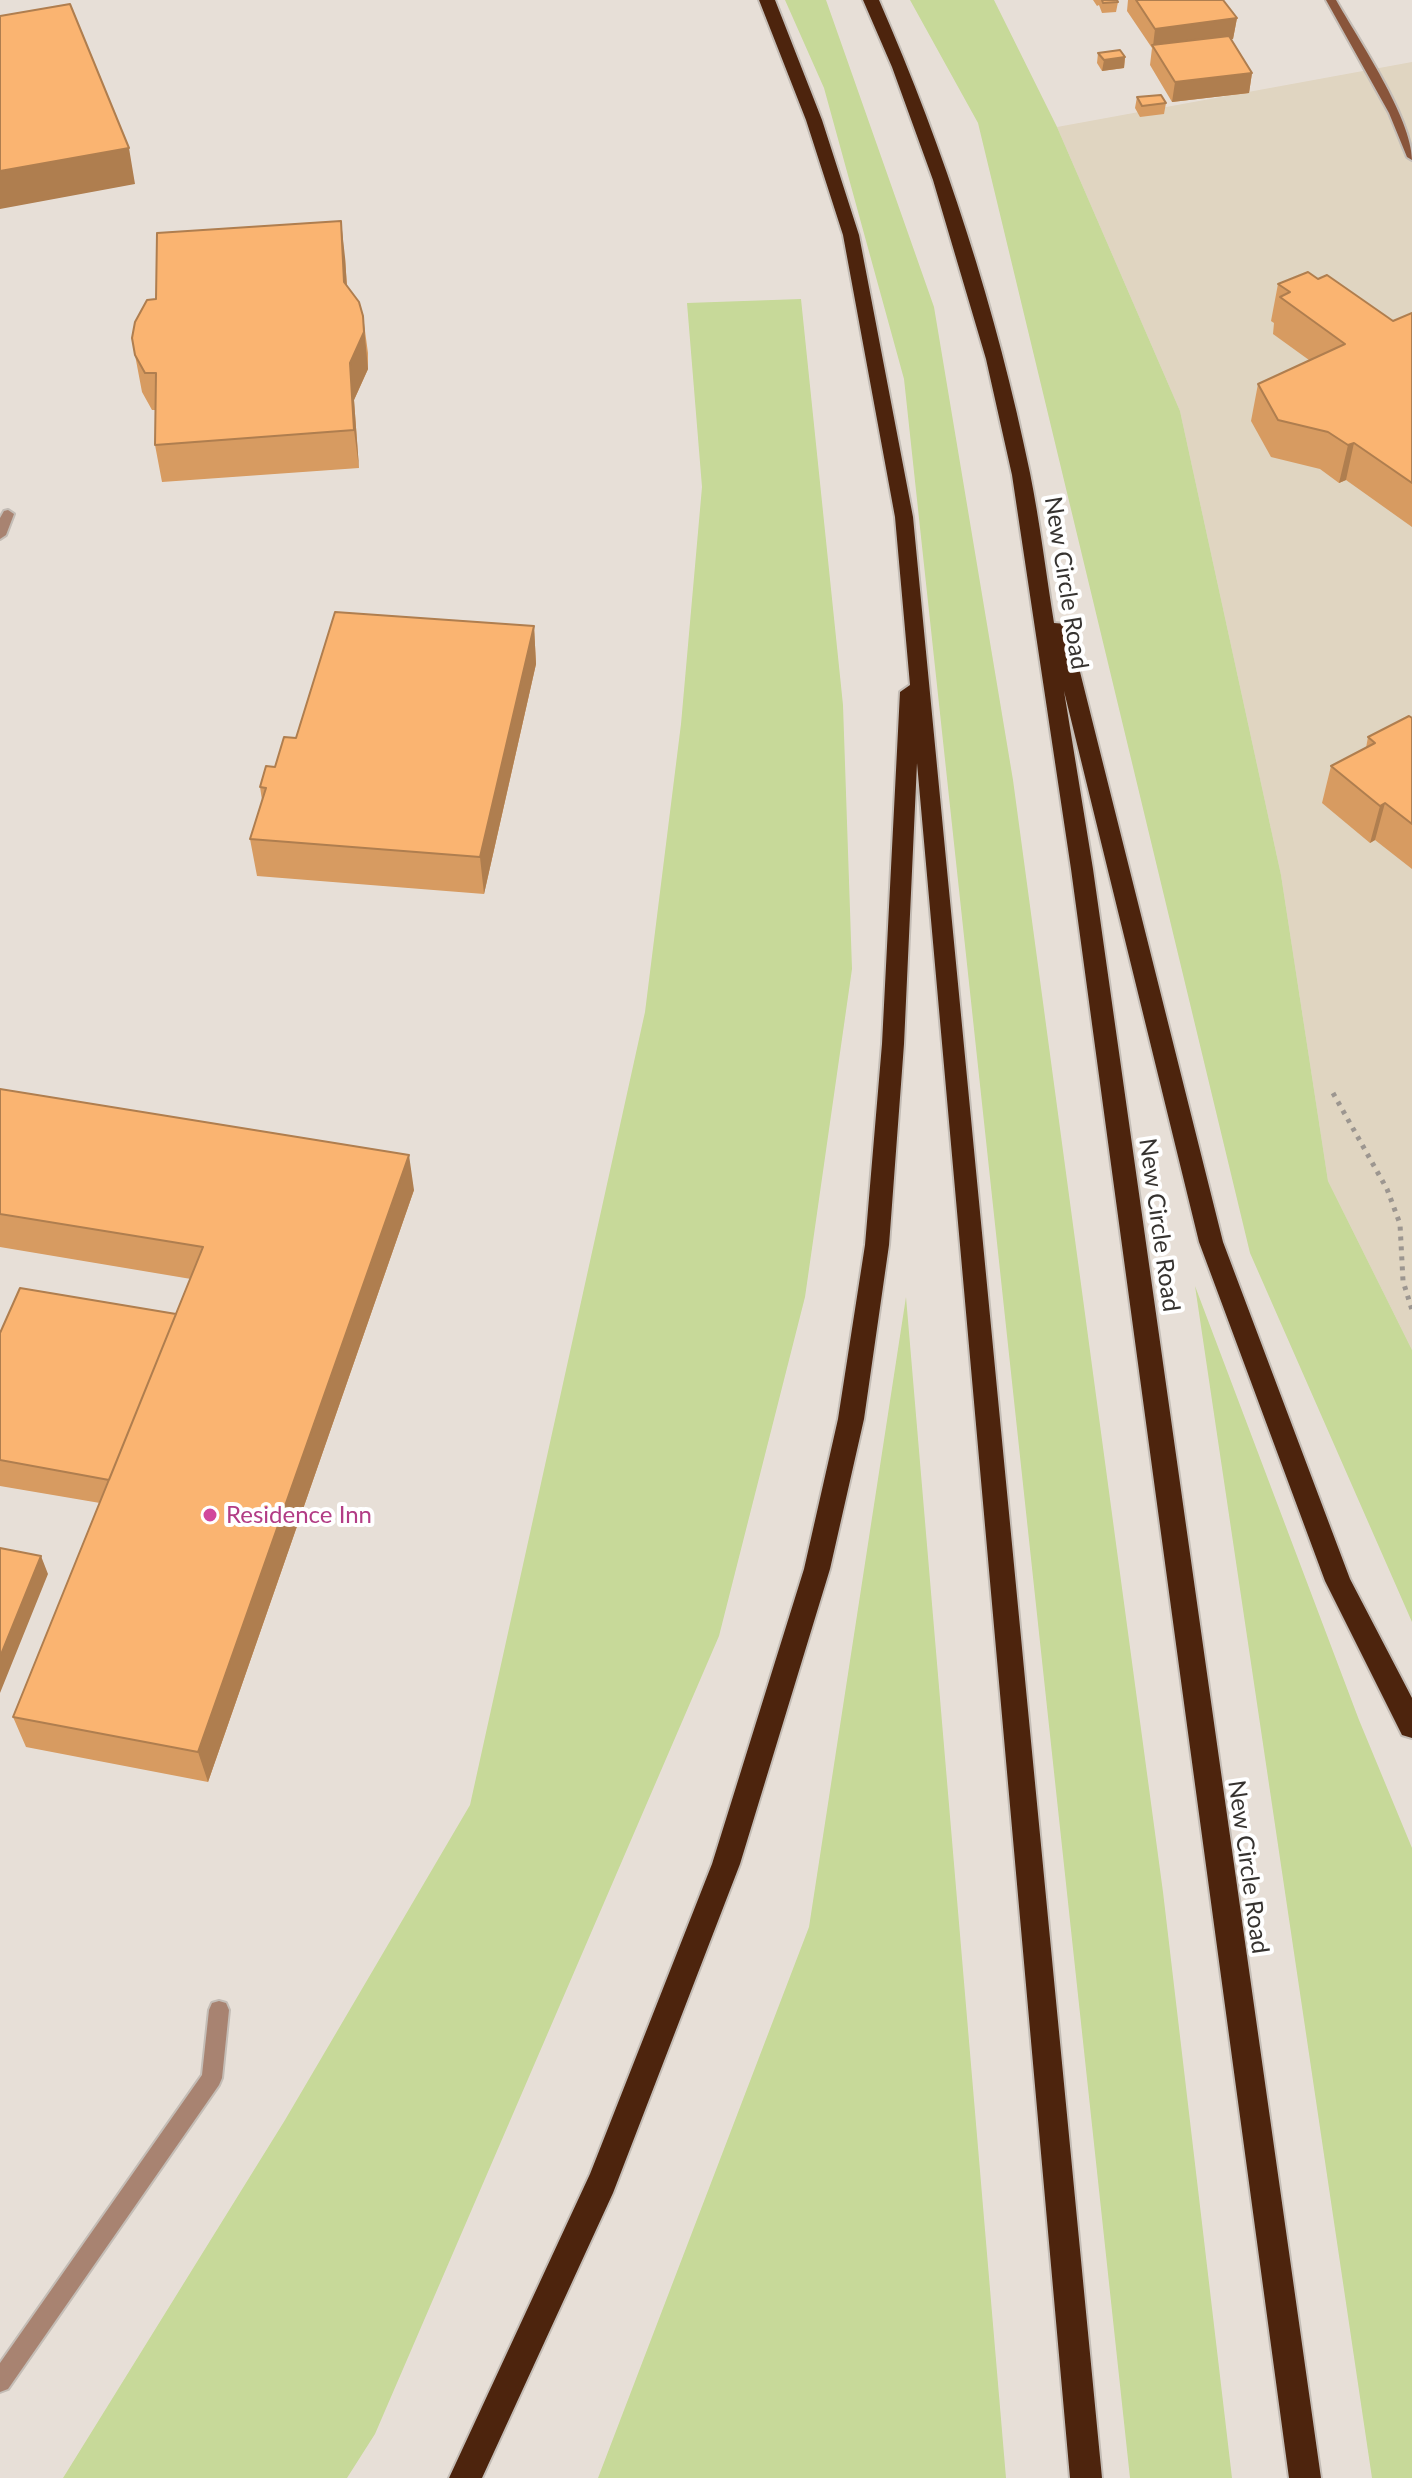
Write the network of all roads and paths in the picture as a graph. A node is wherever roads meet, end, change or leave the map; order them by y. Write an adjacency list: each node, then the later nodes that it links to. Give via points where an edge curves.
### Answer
1 (767, 0): 10 (highway, via 851,235 888,419)
2 (871, 0): 7 (highway, New Circle Road, via 941,180 995,359)
3 (1331, 0): 4 (street)
4 (1394, 113): 5 (street); 6 (street)
5 (1412, 125)
6 (1412, 157)
7 (1021, 475): 13 (highway, via 1211,1242 1338,1581); 18 (highway, New Circle Road, via 1082,869)
8 (8, 514): 9 (lane)
9 (0, 535)
10 (914, 606): 16 (highway, via 893,1044 877,1245 851,1419 817,1569 720,1879 602,2182); 17 (highway)
11 (1333, 1093): 12 (path, via 1387,1189 1400,1224 1403,1281)
12 (1412, 1310)
13 (1412, 1726)
14 (219, 2010): 15 (lane, via 212,2078)
15 (0, 2381)
16 (465, 2478)
17 (1086, 2478)
18 (1305, 2478)

